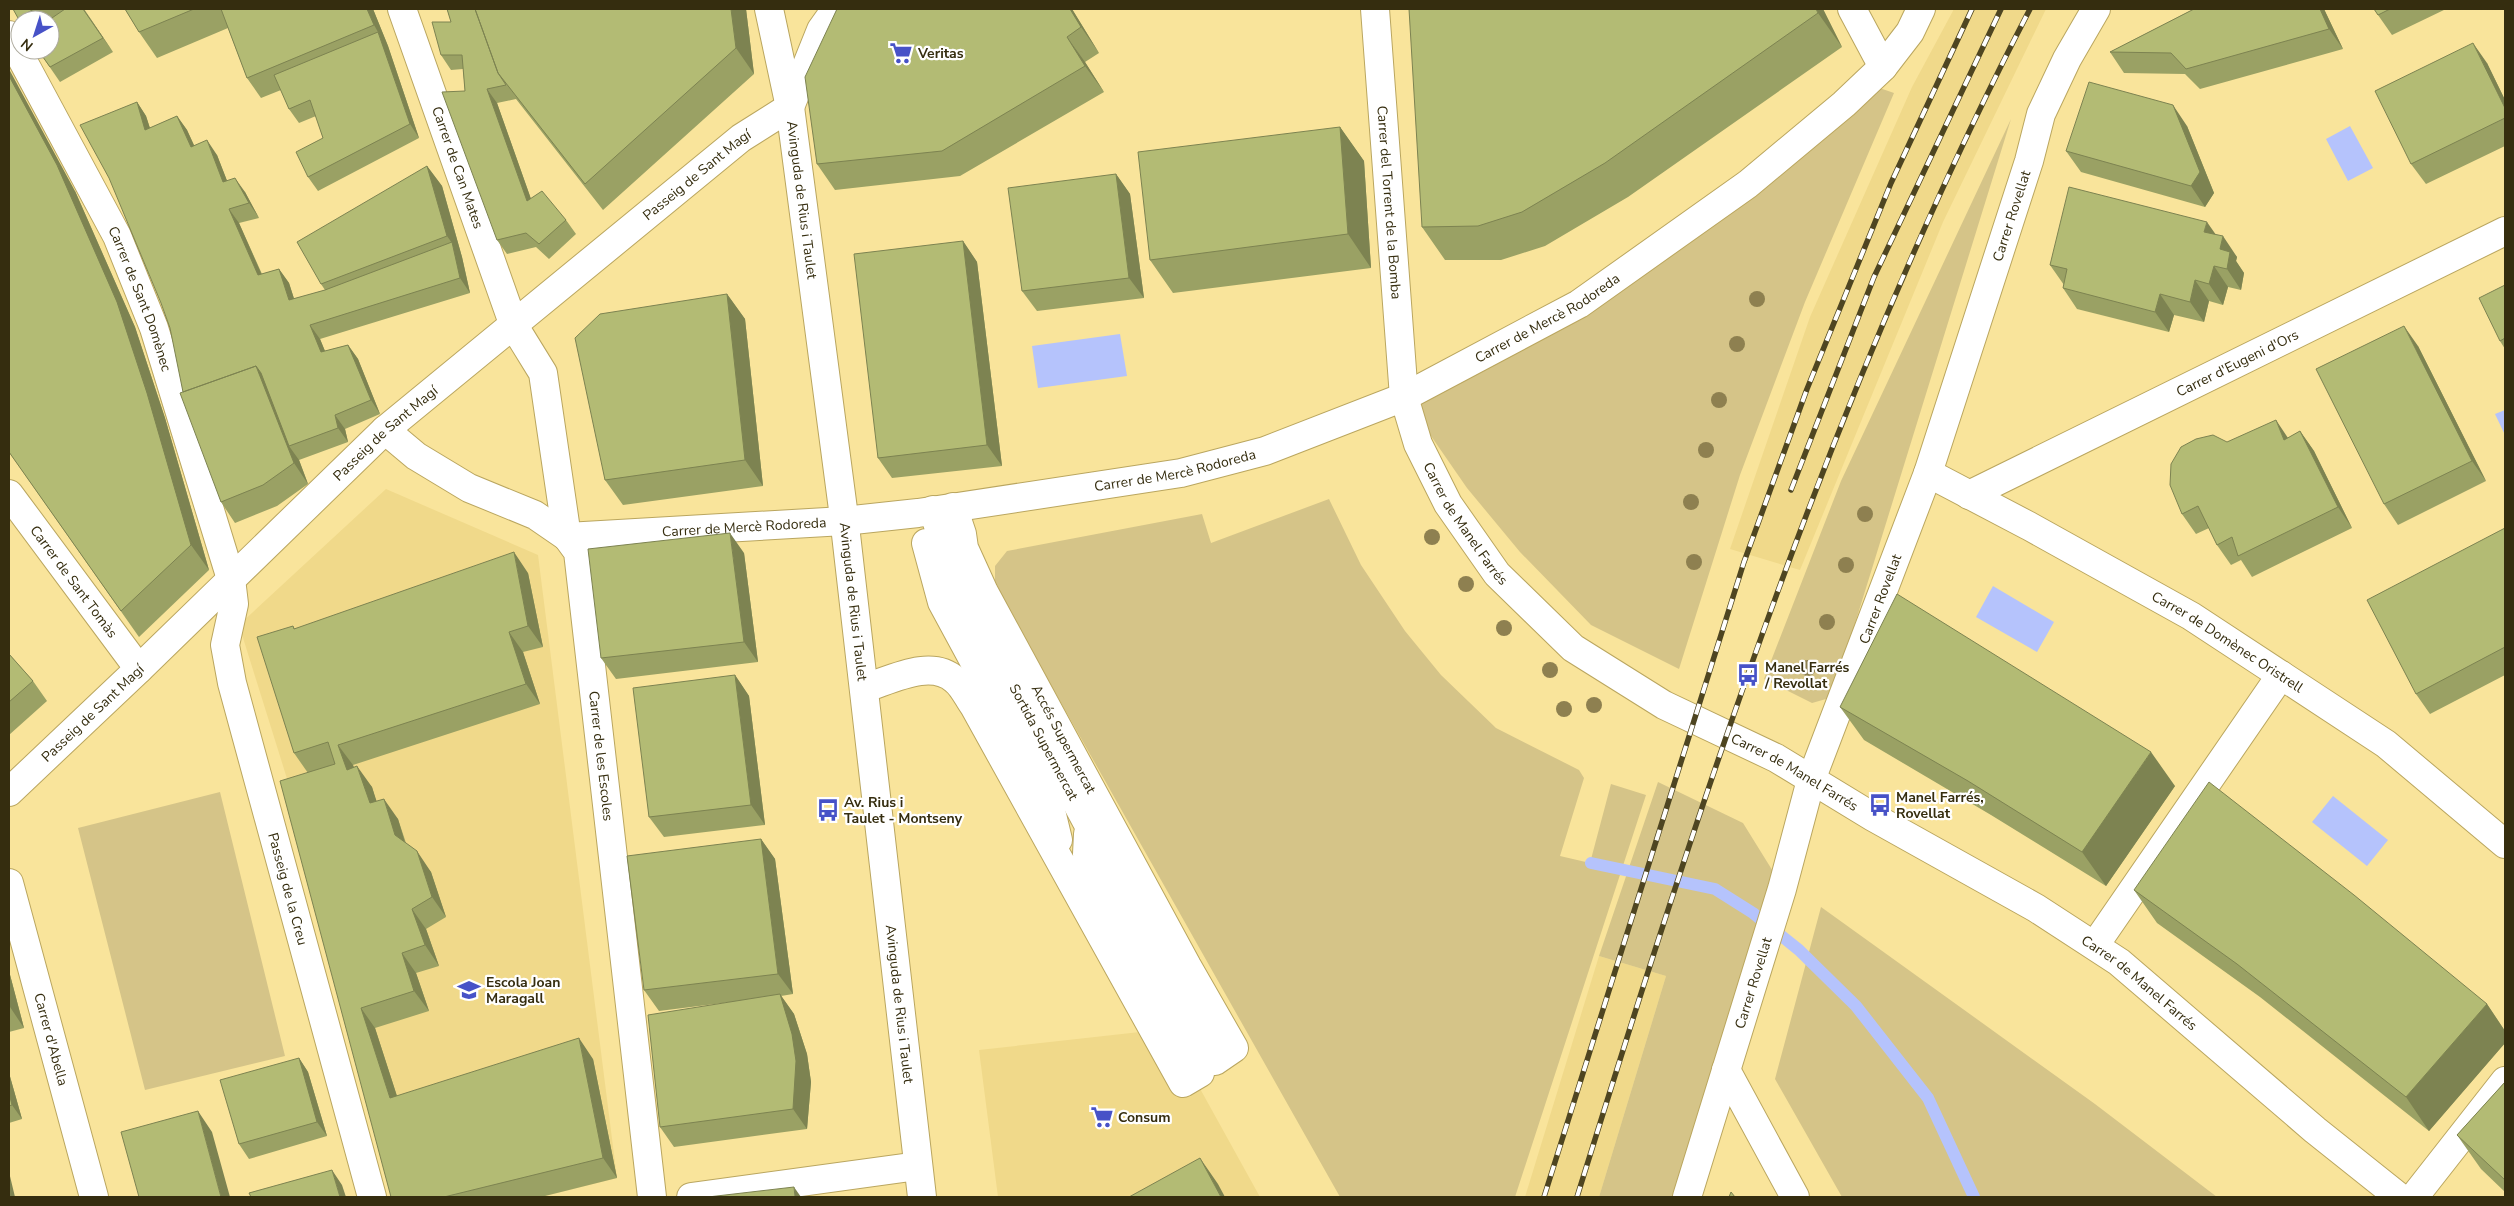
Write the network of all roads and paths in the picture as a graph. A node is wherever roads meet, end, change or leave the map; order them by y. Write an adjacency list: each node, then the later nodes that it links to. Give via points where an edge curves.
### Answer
1 (402, 9): 12 (street, Carrer de Can Mates)
2 (769, 9): 10 (street, Avinguda de Rius i Taulet)
3 (836, 9): 10 (street, via 820,30)
4 (1376, 9): 13 (street, Carrer del Torrent de la Bomba)
5 (1852, 9): 9 (street)
6 (1921, 9): 9 (street, Carrer de Mercè Rodoreda, via 1910,32)
7 (2096, 9): 15 (street, Carrer Rovellat, via 2041,114)
8 (9, 35): 21 (street, Carrer de Sant Domènec, via 117,236 154,328)
9 (1883, 66): 13 (street, Carrer de Mercè Rodoreda, via 1844,104 1748,184 1580,304)
10 (790, 107): 12 (street, Passeig de Sant Magí, via 741,138); 19 (street, Avinguda de Rius i Taulet)
11 (2505, 231): 17 (street, Carrer d'Eugeni d'Ors)
12 (514, 326): 14 (street, Passeig de Sant Magí); 20 (street, Carrer de les Escoles, via 543,373)
13 (1404, 397): 18 (street, Carrer de Mercè Rodoreda, via 1265,451 1181,473); 25 (street, Carrer de Manel Farrés, via 1418,444 1448,504 1497,574 1573,648 1664,705 1776,758)
14 (384, 430): 20 (street, via 416,456 469,488 535,515); 21 (street, Passeig de Sant Magí)
15 (1928, 473): 17 (street, Carrer de Domènec Oristrell); 25 (street, Carrer Rovellat)
16 (9, 494): 22 (street, Carrer de Sant Tomàs)
17 (1969, 495): 23 (street, Carrer de Domènec Oristrell, via 2191,616)
18 (935, 510): 19 (street, Carrer de Mercè Rodoreda); 27 (street, Sortida Supermercat, via 952,569); 29 (street, via 942,602 1048,798); 32 (street, Accés Supermercat, via 962,534 964,548 980,584)
19 (844, 521): 20 (street, Carrer de Mercè Rodoreda); 24 (street, Avinguda de Rius i Taulet)
20 (567, 537): 38 (street, Carrer de les Escoles, via 578,552)
21 (230, 579): 22 (street, Passeig de Sant Magí); 37 (street, Passeig de la Creu, via 234,604 225,646 232,683)
22 (139, 669): 26 (street, Passeig de Sant Magí)
23 (2280, 675): 28 (street, Carrer de Domènec Oristrell, via 2386,744); 31 (street)
24 (865, 688): 29 (street, via 923,670 938,671 955,680 974,706); 35 (street, Avinguda de Rius i Taulet)
25 (1811, 780): 31 (street, Carrer de Manel Farrés); 33 (street, Carrer Rovellat, via 1782,889)
26 (9, 792)
27 (1088, 827): 29 (street, via 1087,854 1092,880 1200,1073 1183,1083); 32 (street, Sortida Supermercat)
28 (2505, 844)
29 (1062, 866)
30 (9, 883): 36 (street, Carrer d'Abella)
31 (2095, 945): 43 (street, Carrer de Manel Farrés)
32 (1176, 967)
33 (1726, 1070): 41 (street, Carrer Rovellat); 42 (street)
34 (2505, 1081): 44 (street)
35 (918, 1166): 39 (street); 40 (street, Avinguda de Rius i Taulet)
36 (94, 1197)
37 (372, 1197)
38 (652, 1197)
39 (691, 1197)
40 (922, 1197)
41 (1687, 1197)
42 (1795, 1197)
43 (2399, 1197)
44 (2414, 1197)

